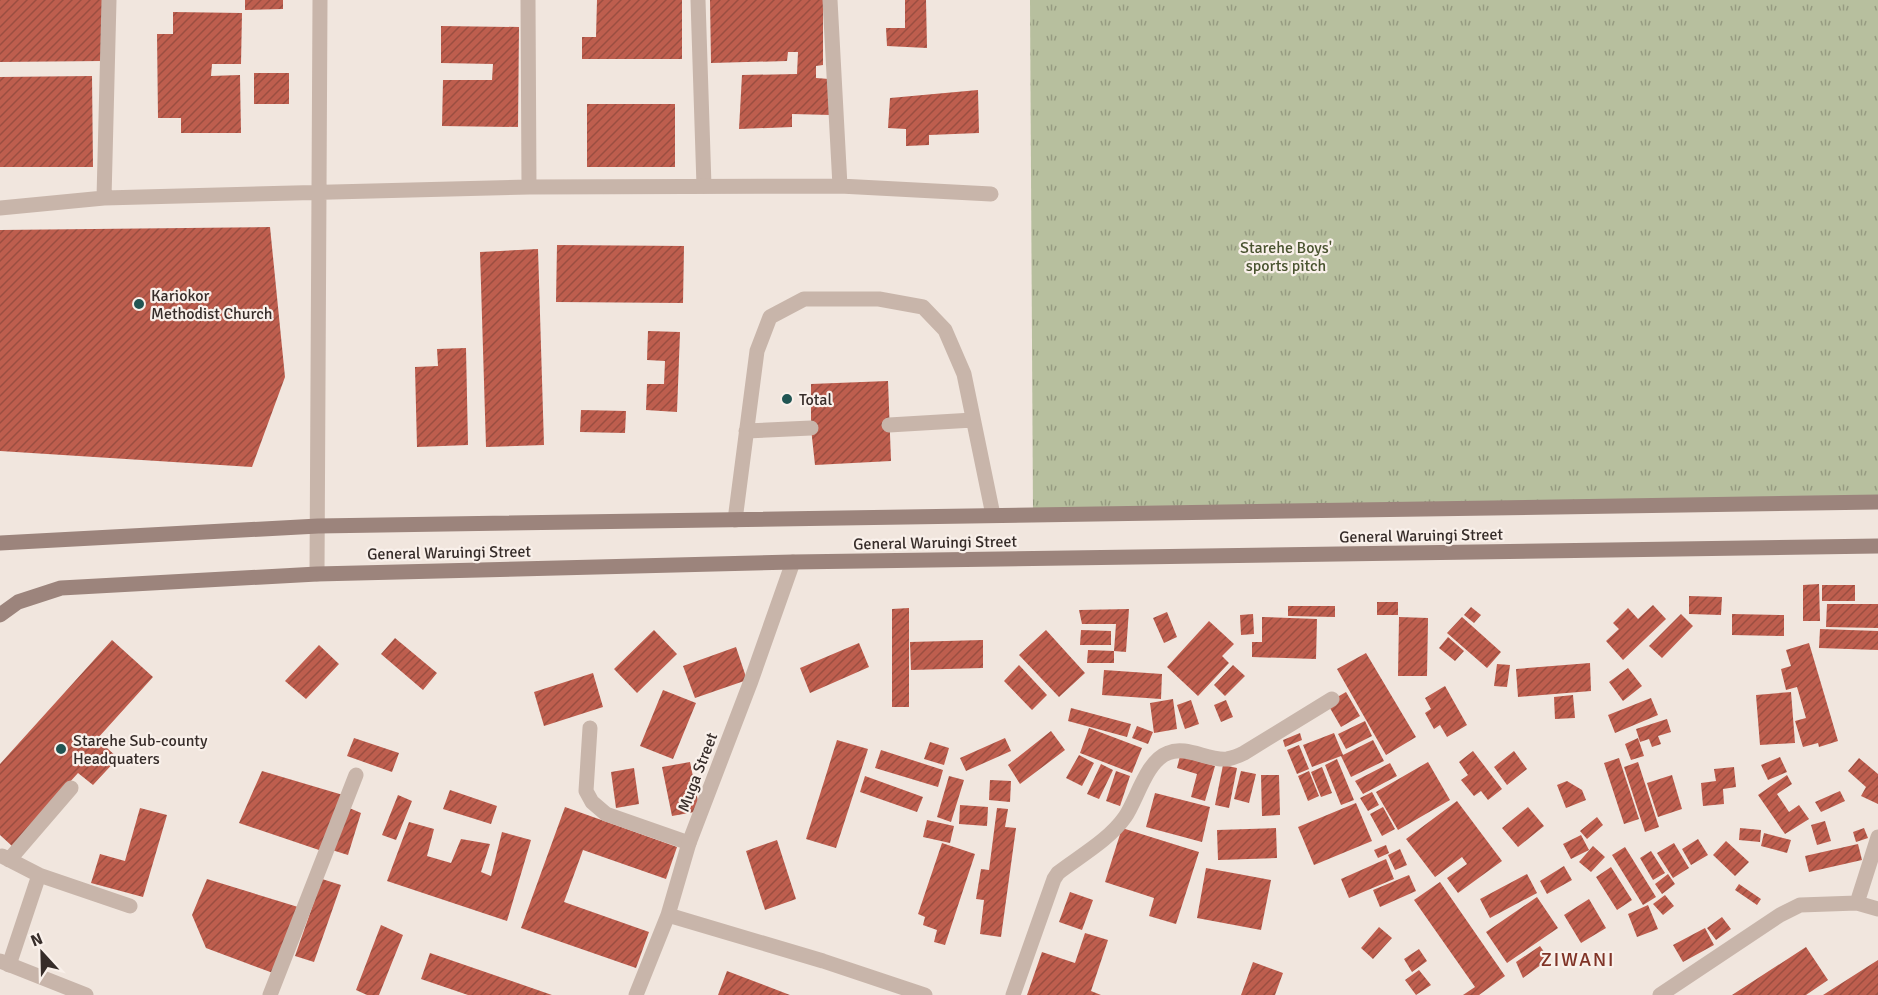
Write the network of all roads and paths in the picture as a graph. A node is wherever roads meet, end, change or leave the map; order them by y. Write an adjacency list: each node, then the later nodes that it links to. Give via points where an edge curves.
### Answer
1 (109, 0): 11 (street)
2 (320, 0): 9 (street)
3 (528, 0): 8 (street)
4 (698, 0): 6 (street)
5 (830, 0): 7 (street)
6 (704, 186): 7 (street); 8 (street)
7 (840, 186): 10 (street)
8 (529, 187): 9 (street)
9 (320, 192): 11 (street); 20 (street)
10 (992, 194)
11 (104, 198): 12 (street)
12 (0, 208)
13 (974, 420): 14 (street); 16 (street, via 964,374 945,330 923,307 879,299 804,299 770,317 757,351); 18 (street)
14 (890, 425)
15 (811, 428): 16 (street)
16 (746, 431): 19 (street)
17 (1878, 502): 18 (main road, General Waruingi Street)
18 (993, 515): 19 (main road, General Waruingi Street)
19 (735, 519): 20 (main road, General Waruingi Street)
20 (318, 526): 21 (main road, General Waruingi Street); 24 (street)
21 (0, 543)
22 (1878, 546): 23 (main road, General Waruingi Street)
23 (793, 562): 24 (main road, General Waruingi Street); 31 (street, Muga Street)
24 (318, 574): 25 (main road, General Waruingi Street, via 61,588 18,602)
25 (0, 615)
26 (1332, 699): 43 (street, via 1234,757 1179,751 1160,757 1115,830 1054,879)
27 (590, 728): 31 (street, via 586,791 592,802 606,814)
28 (356, 775): 40 (street)
29 (71, 788): 32 (street)
30 (1878, 837): 34 (street)
31 (689, 843): 37 (street, Muga Street)
32 (4, 857): 33 (street)
33 (39, 875): 35 (street); 38 (street)
34 (1857, 903): 36 (street); 44 (street, via 1800,905)
35 (130, 906)
36 (1878, 909)
37 (668, 915): 41 (street, Muga Street); 42 (street)
38 (4, 963): 39 (street)
39 (86, 995)
40 (270, 995)
41 (636, 995)
42 (925, 995)
43 (1013, 995)
44 (1660, 995)

